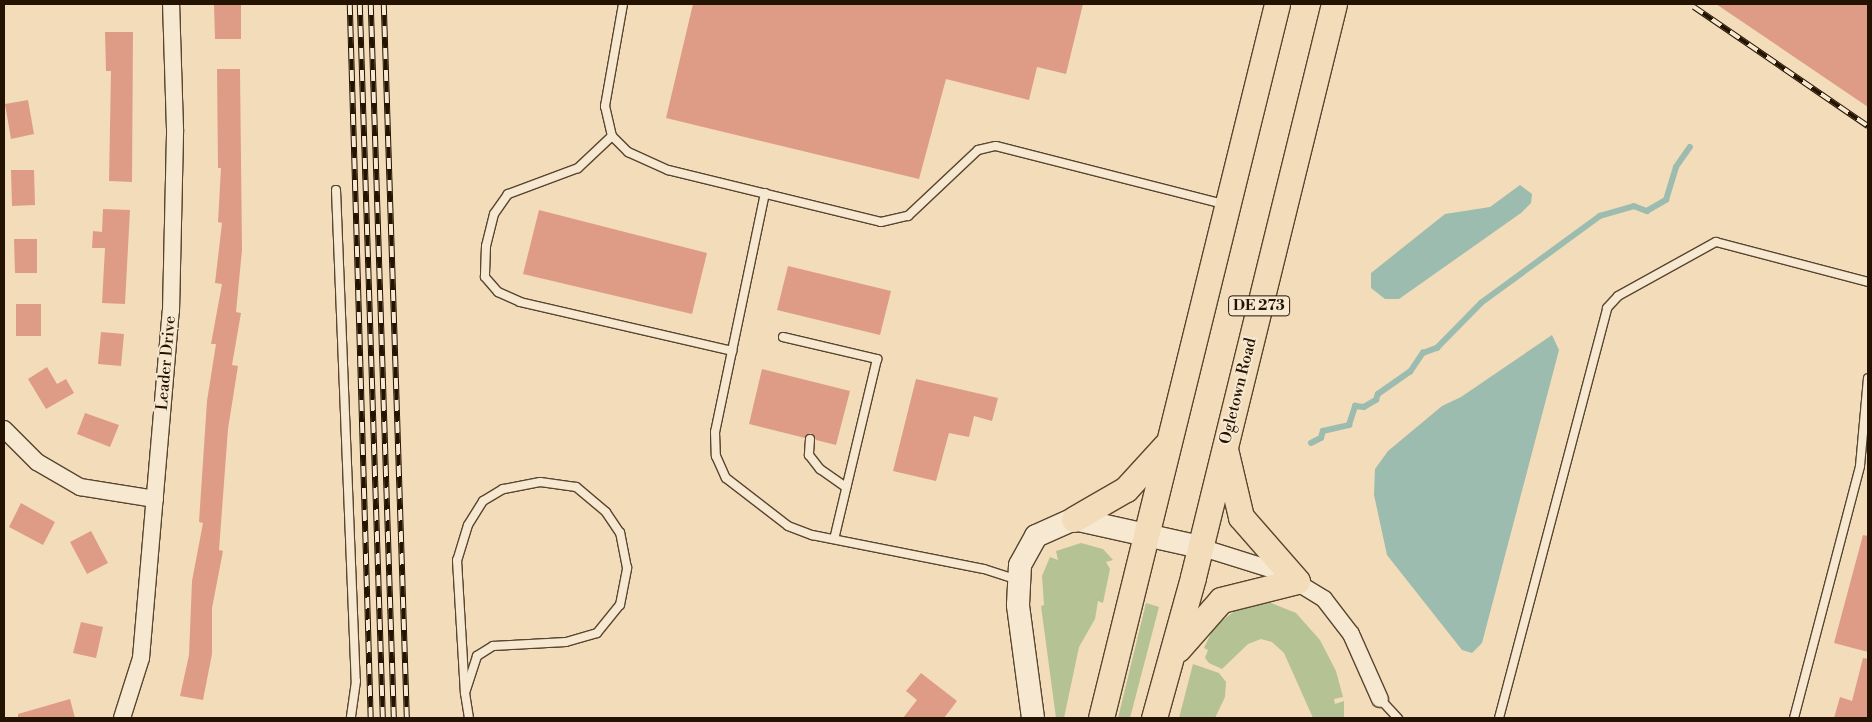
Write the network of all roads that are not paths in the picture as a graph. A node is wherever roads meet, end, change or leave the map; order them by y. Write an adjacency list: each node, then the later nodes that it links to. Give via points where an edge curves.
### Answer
1 (171, 4): 18 (street, Leader Drive, via 175,129 171,311)
2 (623, 4): 5 (lane, via 609,62 605,106)
3 (1276, 4): 8 (main road, DE 273)
4 (1334, 4): 16 (main road, Ogletown Road / DE 273)
5 (612, 136): 7 (lane, via 628,152 668,170); 11 (lane, via 578,168 508,194 494,214 486,246 486,278 498,292 520,302)
6 (336, 190): 29 (lane, via 356,681)
7 (765, 194): 8 (lane, via 881,222 908,216 978,150 996,146); 11 (lane)
8 (1228, 205): 15 (main road, DE 273)
9 (1868, 282): 35 (lane, via 1716,242 1618,296 1608,308)
10 (783, 338): 17 (lane, via 877,359)
11 (732, 351): 21 (lane, via 715,432 716,456 726,478 788,526)
12 (1868, 378): 36 (lane, via 1860,466)
13 (4, 429): 18 (street, via 37,462 80,487)
14 (810, 439): 17 (lane, via 809,455 820,469)
15 (1171, 440): 19 (main road, via 1126,489); 20 (main road, DE 273)
16 (1225, 446): 22 (main road, Ogletown Road / DE 273); 24 (main road, via 1241,517)
17 (846, 487): 21 (lane)
18 (155, 499): 28 (street, Leader Drive, via 141,658)
19 (1074, 519): 20 (street); 23 (street, via 1036,536 1025,550)
20 (1148, 534): 22 (street); 32 (main road, DE 273)
21 (834, 539): 23 (lane, via 984,569)
22 (1200, 547): 24 (street, via 1260,563); 25 (main road, Ogletown Road / DE 273)
23 (1019, 580): 31 (street, via 1018,605)
24 (1297, 581): 25 (main road, via 1221,600 1207,611); 27 (street, via 1324,599 1342,622)
25 (1170, 659): 33 (main road, Ogletown Road / DE 273)
26 (465, 693): 26 (lane, via 457,560 468,525 483,501 503,489 540,482 576,487 606,512 620,533 627,568 620,606 597,633 566,642 493,646 477,656); 30 (lane)
27 (1380, 699): 34 (lane)
28 (122, 718)
29 (351, 718)
30 (469, 718)
31 (1033, 718)
32 (1102, 718)
33 (1154, 718)
34 (1398, 718)
35 (1499, 718)
36 (1794, 718)

